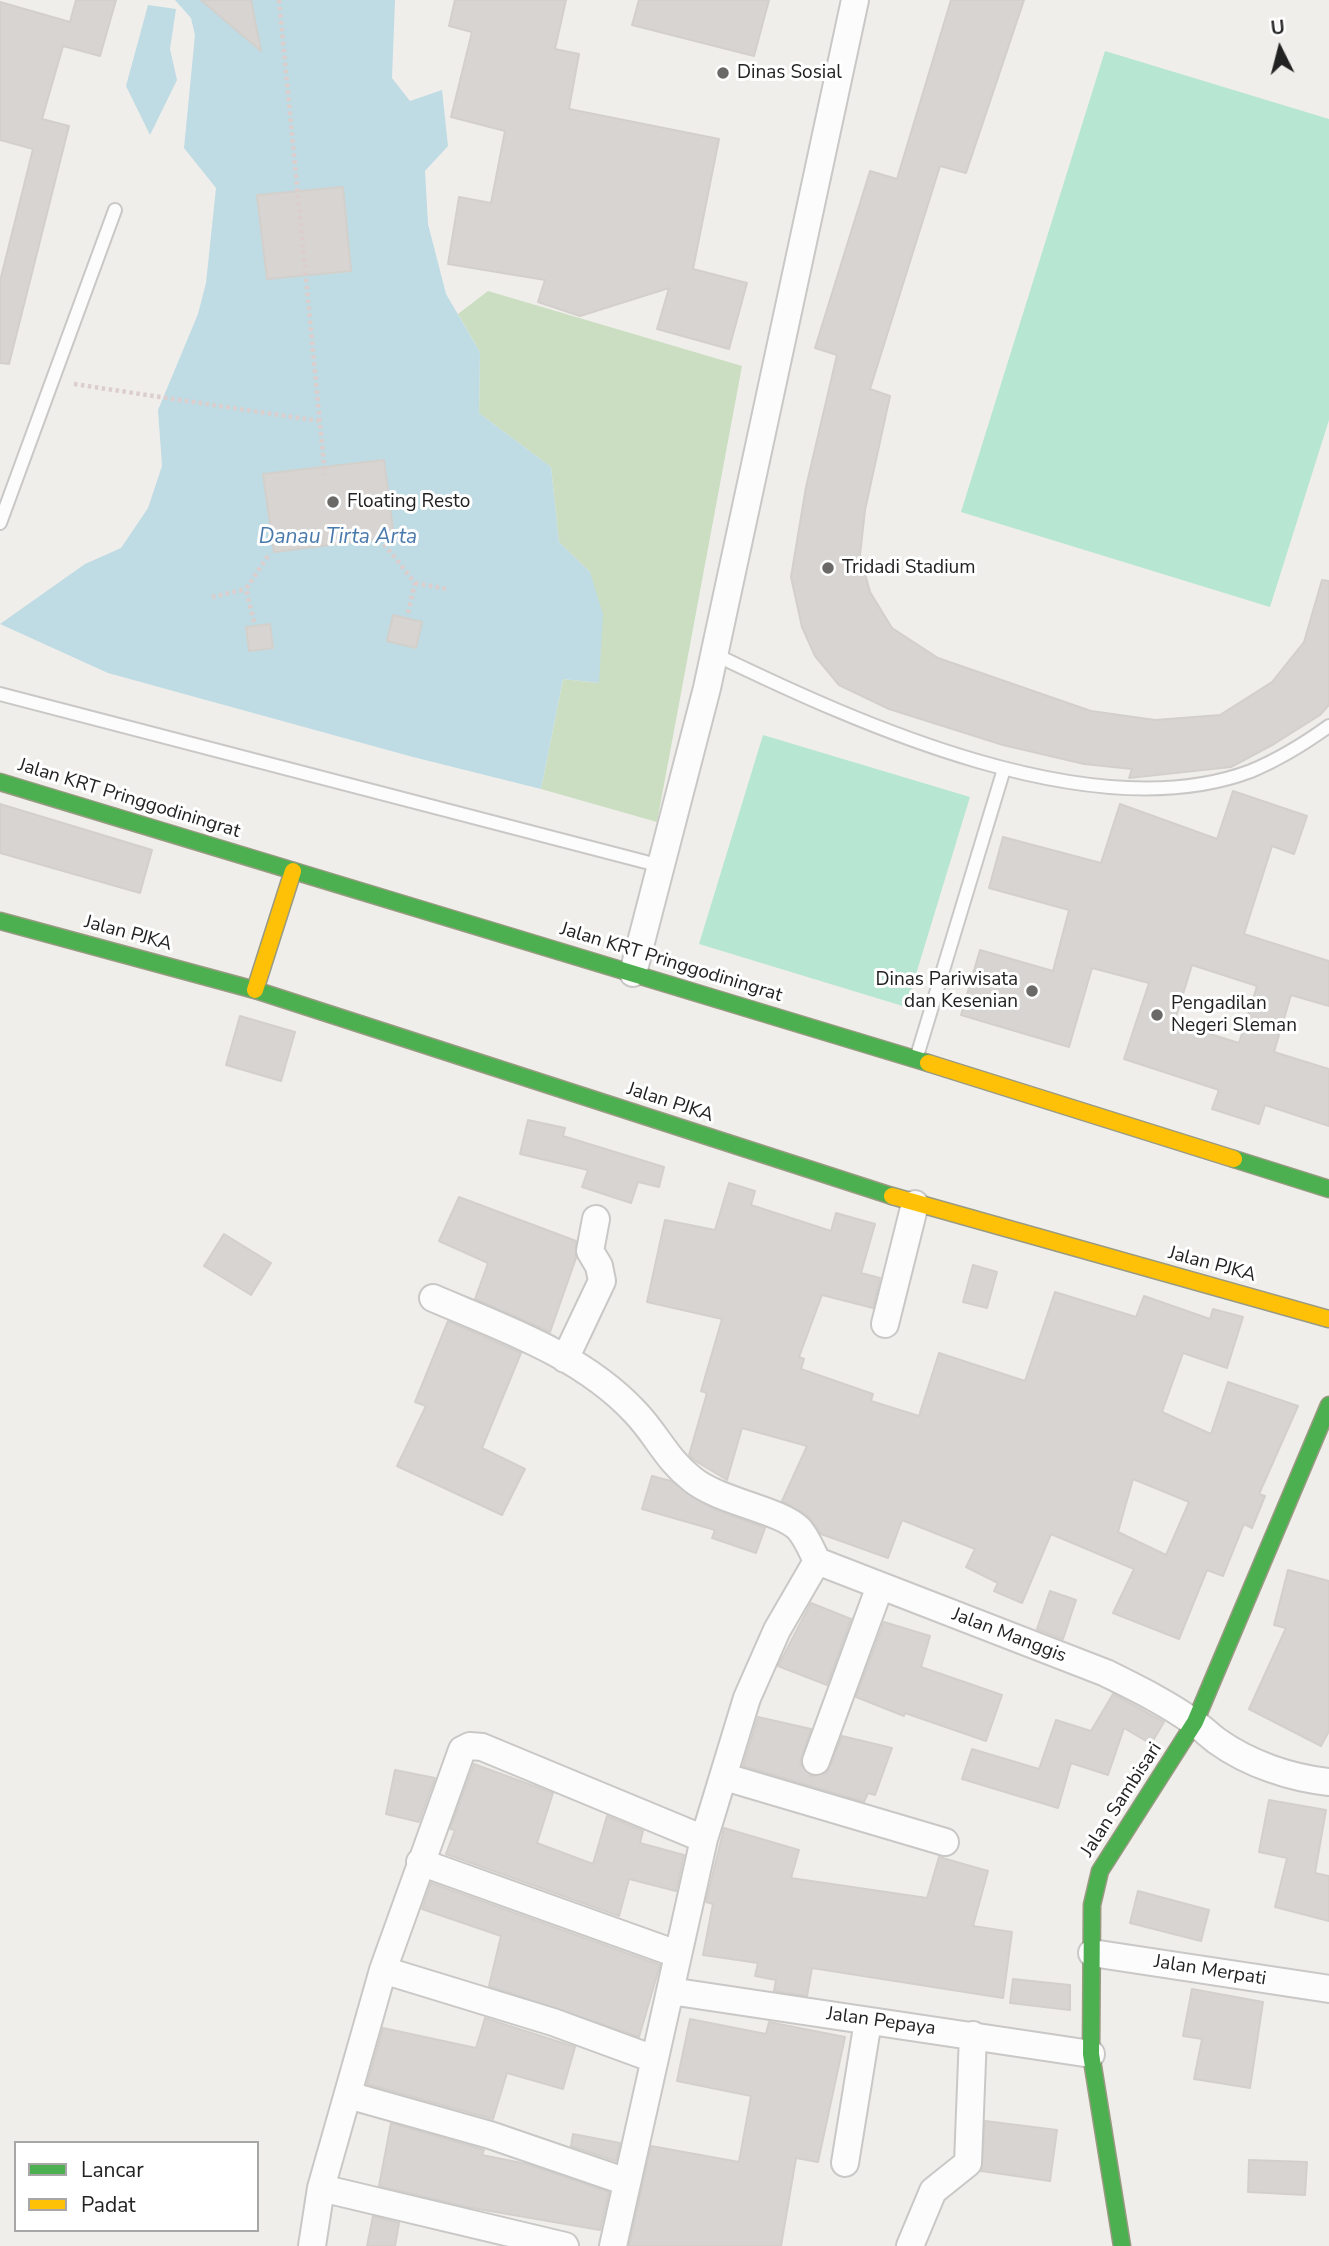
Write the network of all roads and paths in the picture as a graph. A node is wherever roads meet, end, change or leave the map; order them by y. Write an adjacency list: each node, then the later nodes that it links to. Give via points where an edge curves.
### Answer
1 (279, 0): 5 (path)
2 (855, 0): 16 (street)
3 (115, 210): 4 (lane)
4 (52, 381): 5 (path); 7 (lane)
5 (319, 421): 6 (path)
6 (325, 475)
7 (0, 523)
8 (384, 544): 10 (path)
9 (270, 553): 11 (path)
10 (415, 583): 12 (path); 14 (path)
11 (246, 589): 13 (path); 15 (path)
12 (447, 589)
13 (212, 597)
14 (408, 613)
15 (254, 622)
16 (714, 654): 19 (lane, via 859,721); 21 (street)
17 (0, 694): 21 (lane)
18 (1329, 726): 19 (lane, via 1295,750 1249,771 1182,787 1138,789)
19 (1004, 769): 26 (lane)
20 (0, 782): 22 (main road, Jalan KRT Pringgodiningrat)
21 (661, 866): 24 (street)
22 (293, 871): 24 (main road, Jalan KRT Pringgodiningrat); 25 (main road)
23 (0, 921): 25 (main road, Jalan PJKA)
24 (633, 973): 26 (main road, Jalan KRT Pringgodiningrat)
25 (255, 990): 28 (main road, Jalan PJKA)
26 (916, 1059): 27 (main road, Jalan KRT Pringgodiningrat)
27 (1329, 1189)
28 (915, 1204): 31 (main road, Jalan PJKA); 32 (street)
29 (596, 1219): 33 (street, via 591,1257 602,1281)
30 (433, 1298): 33 (street)
31 (1329, 1319)
32 (885, 1324)
33 (565, 1359): 35 (street, via 636,1413 667,1457 695,1482 797,1526)
34 (1327, 1415): 37 (main road, Jalan Sambisari)
35 (817, 1561): 36 (street, Jalan Manggis); 39 (street, via 777,1630 747,1698)
36 (880, 1586): 37 (street, Jalan Manggis, via 1106,1673); 38 (street)
37 (1195, 1722): 40 (street, Jalan Manggis, via 1219,1742 1260,1764 1303,1779); 44 (main road, Jalan Sambisari, via 1100,1871 1092,1905)
38 (816, 1760)
39 (725, 1777): 41 (street); 42 (street)
40 (1329, 1782)
41 (704, 1839): 43 (street, via 556,1775 470,1746 462,1750); 45 (street)
42 (946, 1842)
43 (419, 1862): 45 (street); 46 (street)
44 (1092, 1953): 47 (street, Jalan Merpati); 51 (main road, Jalan Sambisari)
45 (677, 1954): 48 (street)
46 (383, 1970): 52 (street, via 553,2022); 53 (street)
47 (1329, 1989)
48 (670, 1991): 49 (street, Jalan Pepaya); 52 (street)
49 (869, 2021): 50 (street, Jalan Pepaya); 54 (street)
50 (973, 2035): 51 (street, Jalan Pepaya); 60 (street, via 968,2163 933,2191)
51 (1091, 2054): 61 (main road, Jalan Sambisari)
52 (654, 2059): 55 (street)
53 (348, 2095): 55 (street, via 490,2135); 56 (street)
54 (845, 2163)
55 (627, 2182): 59 (street)
56 (321, 2188): 57 (street); 58 (street)
57 (312, 2246)
58 (565, 2246)
59 (613, 2246)
60 (910, 2246)
61 (1122, 2246)

